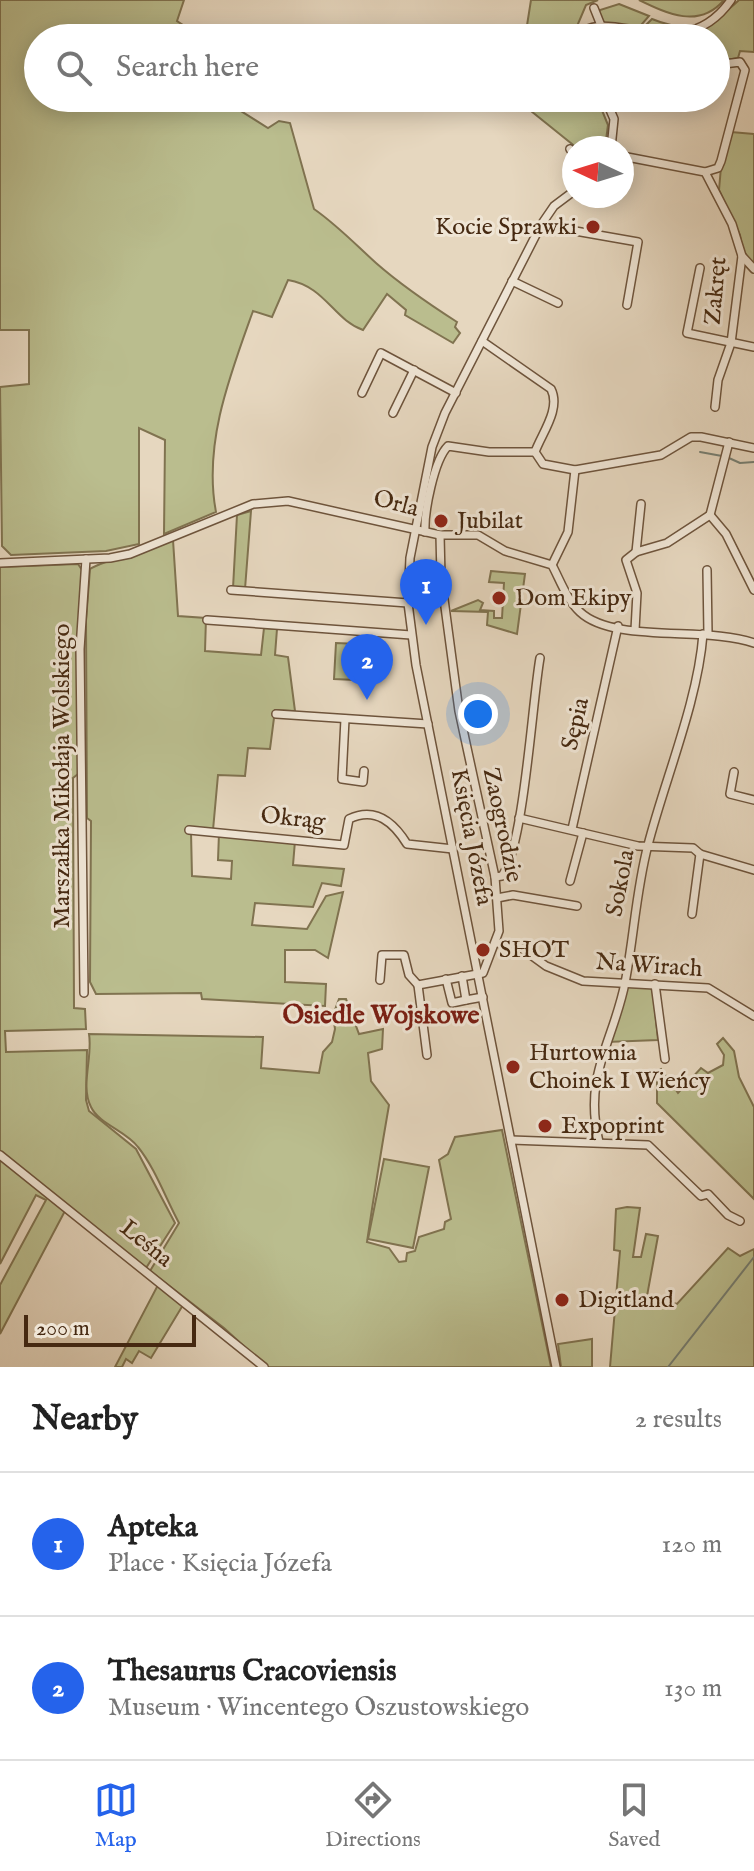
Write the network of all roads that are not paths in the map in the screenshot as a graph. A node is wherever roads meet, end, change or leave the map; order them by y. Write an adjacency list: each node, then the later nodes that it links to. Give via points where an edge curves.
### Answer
1 (731, 0): 4 (street, via 706,20)
2 (605, 2): 3 (street)
3 (594, 8): 5 (street); 6 (street)
4 (671, 22)
5 (582, 24)
6 (600, 24)
7 (730, 63): 11 (street, via 740,62 745,70 721,161 718,168)
8 (611, 112): 9 (street)
9 (612, 136)
10 (634, 158): 11 (street)
11 (705, 172): 14 (street, Zakręt)
12 (562, 200): 13 (street, Księcia Józefa)
13 (541, 225): 17 (street, Księcia Józefa); 19 (street, via 638,242)
14 (742, 256): 16 (street); 21 (street, Zakręt)
15 (700, 268): 21 (street, via 687,333)
16 (754, 269)
17 (512, 281): 18 (street); 20 (street, Księcia Józefa)
18 (558, 303)
19 (627, 305)
20 (482, 341): 25 (street, Księcia Józefa); 30 (street, via 554,396)
21 (731, 343): 22 (street); 26 (street, Zakręt)
22 (754, 347)
23 (414, 370): 24 (street, via 381,353); 25 (street); 27 (street)
24 (362, 393)
25 (456, 393): 34 (street, Księcia Józefa, via 432,447)
26 (715, 407)
27 (393, 413)
28 (729, 442): 29 (street); 31 (street, via 691,437 661,455); 33 (street)
29 (754, 448)
30 (535, 452): 31 (street, via 543,464); 35 (street, via 448,446 439,458 424,515)
31 (575, 470): 40 (street, via 568,532)
32 (641, 504): 37 (street)
33 (710, 515): 37 (street, via 667,543); 43 (street, via 726,534)
34 (414, 529): 35 (street, Orla); 38 (street, Orla, via 317,505 268,502 130,554); 44 (street, Księcia Józefa)
35 (425, 532): 36 (street, Orla)
36 (440, 535): 40 (street, Orla, via 478,535 505,551); 66 (street, Zaogrodzie, via 459,711)
37 (636, 552): 47 (street, via 626,560 637,593)
38 (86, 559): 39 (street, Orla); 79 (street, Marszałka Mikołaja Wolskiego, via 80,649)
39 (0, 563)
40 (552, 565): 46 (street, via 582,614)
41 (707, 570): 48 (street)
42 (231, 590): 44 (street)
43 (754, 590)
44 (408, 603): 49 (street, Księcia Józefa)
45 (207, 620): 49 (street)
46 (618, 626): 47 (street); 59 (street, Sępia)
47 (635, 630): 48 (street)
48 (706, 634): 50 (street); 62 (street, Sokola)
49 (411, 635): 54 (street, Księcia Józefa)
50 (754, 643)
51 (540, 658): 58 (street)
52 (276, 714): 53 (street)
53 (345, 719): 54 (street); 55 (street, via 342,779 363,782)
54 (428, 724): 63 (street, Księcia Józefa)
55 (364, 771)
56 (734, 772): 57 (street, via 730,794)
57 (754, 800)
58 (519, 818): 59 (street); 66 (street, via 508,868)
59 (572, 829): 61 (street)
60 (189, 830): 63 (street, Okrąg, via 344,845 349,819 373,816 397,826 407,844)
61 (583, 833): 62 (street); 67 (street)
62 (647, 847): 64 (street, via 693,848); 76 (street, Sokola)
63 (453, 849): 72 (street, Księcia Józefa)
64 (700, 854): 65 (street); 70 (street)
65 (754, 870)
66 (495, 877): 68 (street, Zaogrodzie)
67 (570, 881)
68 (497, 898): 69 (street, via 513,895); 71 (street, Zaogrodzie)
69 (577, 906)
70 (692, 914)
71 (497, 943): 72 (street, via 487,969); 76 (street, Na Wirach, via 517,945 577,979)
72 (478, 974): 73 (street); 80 (street, Księcia Józefa)
73 (462, 976): 74 (street); 81 (street)
74 (446, 979): 78 (street); 81 (street, via 452,1003)
75 (380, 980): 78 (street, via 382,955 404,955)
76 (625, 982): 77 (street, Na Wirach); 86 (street, Sokola, via 598,1064 594,1107)
77 (655, 984): 82 (street, Na Wirach, via 708,988); 84 (street)
78 (418, 985): 83 (street)
79 (84, 993)
80 (483, 997): 81 (street); 85 (street, Księcia Józefa)
81 (466, 1000)
82 (754, 1016)
83 (427, 1055)
84 (665, 1059)
85 (511, 1140): 86 (street); 90 (street, Księcia Józefa)
86 (599, 1142): 88 (street, via 655,1149 701,1196 708,1194)
87 (0, 1155): 89 (street, Leśna)
88 (740, 1221)
89 (264, 1367)
90 (556, 1367)

